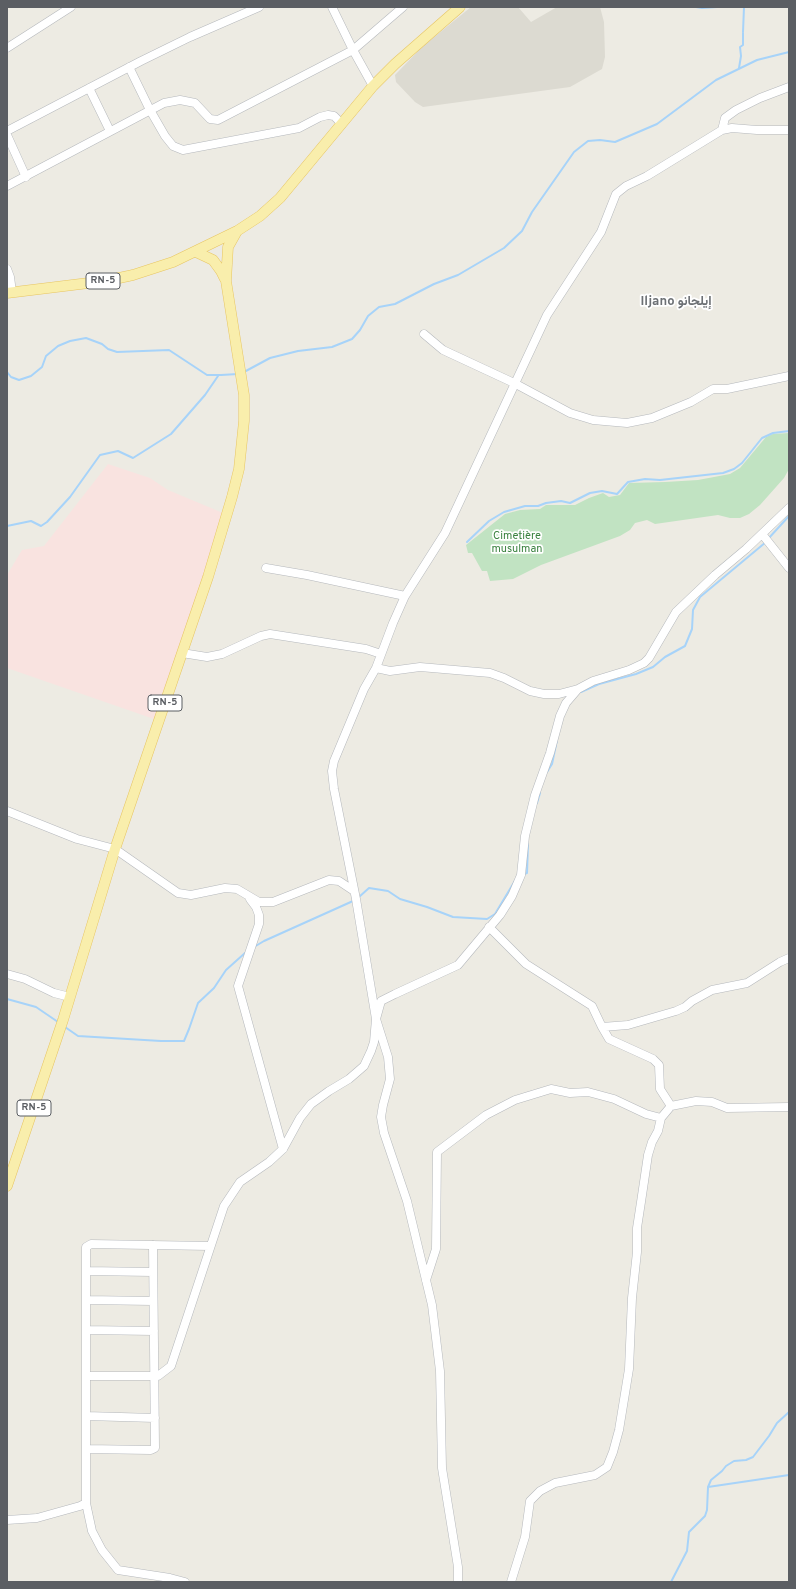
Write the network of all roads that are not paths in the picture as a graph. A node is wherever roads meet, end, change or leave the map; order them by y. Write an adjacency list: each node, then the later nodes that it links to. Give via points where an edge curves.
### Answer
1 (71, 7): 6 (street)
2 (258, 7): 8 (street)
3 (332, 7): 7 (street)
4 (403, 7): 7 (street)
5 (460, 7): 9 (main road, RN-5)
6 (7, 48)
7 (353, 50): 9 (street); 12 (street, via 218,120 210,119 195,103 185,101 164,103)
8 (129, 67): 11 (street); 12 (street)
9 (373, 86): 13 (main road, RN-5)
10 (789, 87): 14 (street, via 736,110 725,118)
11 (89, 88): 16 (street); 17 (street)
12 (150, 110): 13 (street, via 173,146 183,150 299,128 328,115 334,116); 17 (street)
13 (342, 124): 21 (main road, RN-5, via 280,198 260,216)
14 (722, 130): 15 (street); 30 (street, via 616,194 601,232 547,315)
15 (789, 130)
16 (7, 131)
17 (110, 131): 19 (street)
18 (7, 135): 19 (street)
19 (26, 177): 20 (street)
20 (7, 186)
21 (237, 231): 22 (main road, RN-5); 24 (main road, via 228,247)
22 (212, 244): 23 (main road, RN-5); 24 (main road, via 224,252)
23 (196, 252): 26 (main road, RN-5, via 213,260 222,271); 27 (main road, RN-5, via 153,270 133,275 105,281)
24 (227, 259): 26 (main road, RN-5)
25 (7, 269): 27 (street)
26 (226, 282): 36 (main road, RN-5, via 242,381 244,421 239,468 208,577)
27 (10, 292)
28 (424, 334): 30 (street, via 443,350)
29 (789, 376): 30 (street, via 727,389 713,389 691,402 652,418 627,423 593,420 570,413)
30 (514, 383): 35 (street, via 445,533)
31 (789, 508): 32 (street)
32 (762, 534): 34 (street); 39 (street, via 676,612 644,663)
33 (266, 568): 35 (street)
34 (789, 568)
35 (405, 596): 37 (street)
36 (182, 653): 37 (street, via 207,657 222,654 270,634 366,649); 41 (main road, RN-5)
37 (381, 654): 38 (street)
38 (376, 668): 39 (street, via 390,671 420,667 490,673 530,691 544,694 559,694); 42 (street, via 364,689 332,771)
39 (578, 689): 44 (street, via 566,703 560,716 535,795 525,836 521,874 512,896)
40 (7, 811): 41 (street, via 77,839)
41 (115, 849): 43 (street, via 178,893 191,895 225,888 237,889); 47 (main road, RN-5)
42 (354, 890): 43 (street, via 329,880 273,902 259,902); 48 (street)
43 (249, 896): 53 (street, via 259,915 259,924 238,986)
44 (490, 926): 48 (street, via 458,965 382,1001); 49 (street, via 526,964 592,1006)
45 (789, 958): 49 (street, via 747,983 712,990 676,1011 628,1025)
46 (7, 974): 47 (street)
47 (70, 997): 54 (main road, RN-5)
48 (376, 1019): 53 (street, via 371,1051 364,1066 311,1104); 59 (street, via 388,1057 390,1079 383,1105 384,1133 406,1195)
49 (602, 1027): 50 (street, via 609,1039 653,1059 659,1065 660,1089)
50 (671, 1106): 51 (street, via 696,1100 712,1102 727,1108); 52 (street)
51 (789, 1107)
52 (661, 1118): 59 (street, via 614,1099 588,1092 570,1093 551,1089 515,1100 486,1115 437,1152 436,1249); 73 (street, via 648,1155 637,1228 629,1369 613,1452 607,1467 595,1475 555,1483 540,1491 530,1501 525,1537)
53 (283, 1149): 56 (street, via 240,1182 224,1206)
54 (7, 1186)
55 (153, 1245): 56 (street); 57 (street, via 91,1244 86,1247); 58 (street)
56 (210, 1246): 65 (street, via 171,1366 158,1376)
57 (86, 1271): 58 (street); 60 (street)
58 (153, 1272): 61 (street)
59 (426, 1281): 72 (street, via 432,1305 440,1371 442,1468 458,1567)
60 (86, 1300): 61 (street); 62 (street)
61 (153, 1301): 63 (street)
62 (86, 1330): 63 (street); 64 (street)
63 (154, 1331): 65 (street)
64 (86, 1376): 65 (street); 66 (street)
65 (154, 1376): 67 (street)
66 (86, 1416): 67 (street); 68 (street)
67 (154, 1418): 68 (street, via 155,1448 151,1450)
68 (86, 1449): 69 (street)
69 (86, 1503): 70 (street, via 37,1518); 71 (street, via 92,1531 102,1550 118,1570)
70 (7, 1520)
71 (185, 1582)
72 (458, 1582)
73 (511, 1582)

